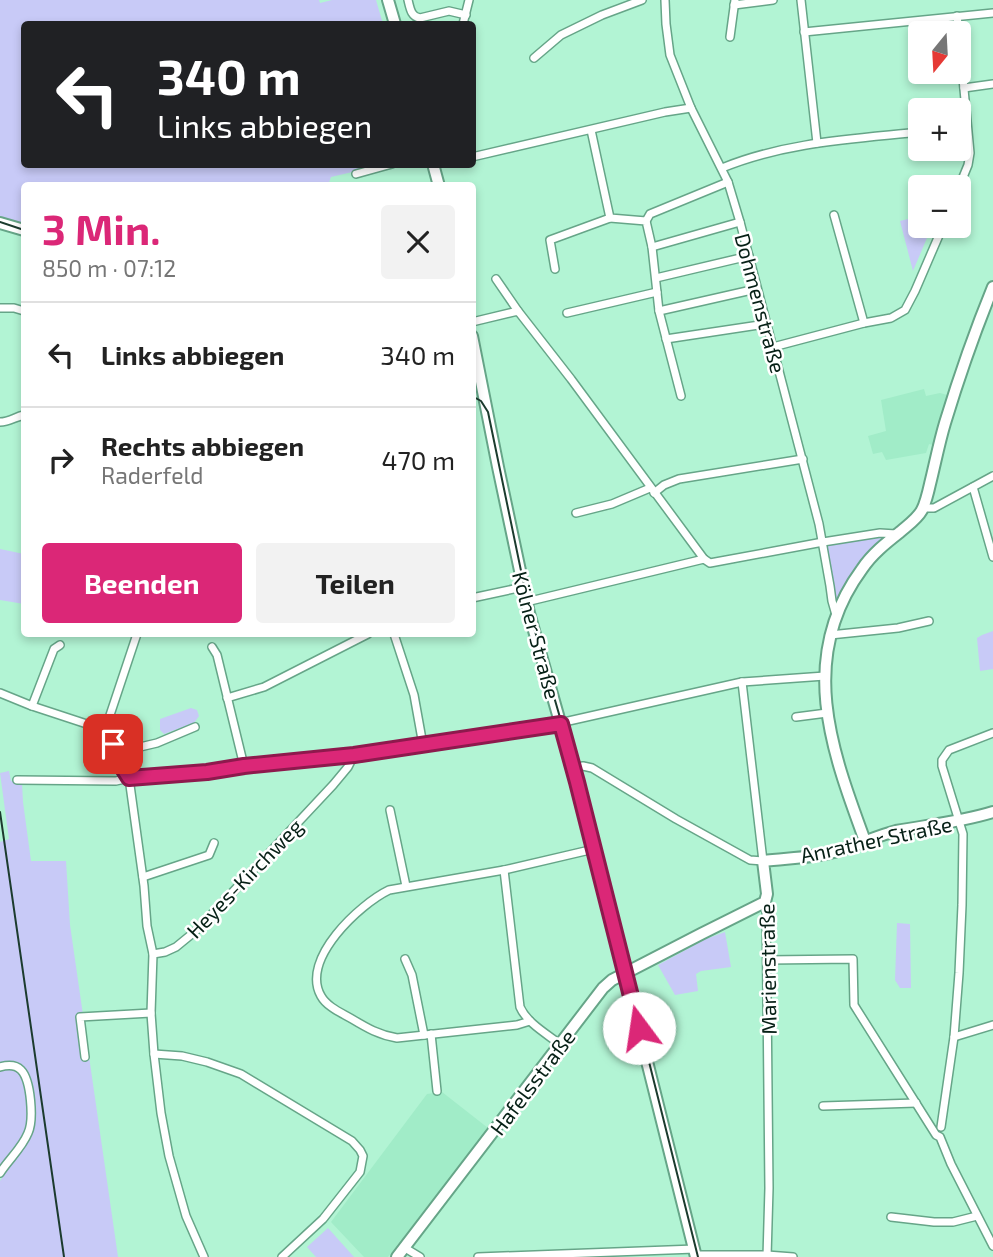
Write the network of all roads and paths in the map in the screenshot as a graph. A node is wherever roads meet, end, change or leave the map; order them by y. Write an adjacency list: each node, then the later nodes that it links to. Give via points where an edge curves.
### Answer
1 (388, 0): 12 (main road)
2 (408, 0): 10 (street, via 415,18 449,11)
3 (469, 0): 10 (street)
4 (642, 0): 17 (street, via 561,35)
5 (665, 0): 22 (street, Dohmenstraße, via 670,55)
6 (773, 0): 8 (street)
7 (801, 0): 15 (street)
8 (735, 3): 16 (street)
9 (993, 13): 11 (street)
10 (466, 15): 13 (street)
11 (957, 16): 14 (street); 15 (street)
12 (394, 21)
13 (464, 21)
14 (958, 21)
15 (804, 32): 25 (street)
16 (730, 37)
17 (534, 58)
18 (964, 84): 20 (street)
19 (993, 84): 20 (street)
20 (964, 88): 21 (street)
21 (965, 98)
22 (691, 108): 23 (street); 28 (street, Dohmenstraße)
23 (591, 130): 26 (street); 32 (street)
24 (908, 133): 25 (street)
25 (817, 143): 28 (street)
26 (476, 156)
27 (378, 168): 29 (street)
28 (722, 168): 30 (street, Dohmenstraße)
29 (356, 174)
30 (728, 182): 33 (street, via 650,215); 34 (street, Dohmenstraße)
31 (834, 215): 52 (street)
32 (610, 218): 33 (street); 40 (street, via 550,240)
33 (646, 221): 38 (street)
34 (740, 222): 38 (street); 39 (street, Dohmenstraße)
35 (0, 223): 36 (main road)
36 (21, 229)
37 (938, 238): 52 (street, via 905,310)
38 (652, 247): 41 (street)
39 (749, 256): 41 (street); 44 (street, Dohmenstraße)
40 (555, 269)
41 (656, 278): 45 (street)
42 (496, 279): 48 (street)
43 (993, 288): 68 (main road, via 945,423)
44 (756, 289): 49 (street); 53 (street, Dohmenstraße)
45 (657, 292): 49 (street); 50 (street)
46 (0, 308): 47 (street)
47 (21, 310)
48 (518, 311): 51 (street); 67 (street)
49 (659, 311): 54 (street)
50 (567, 313)
51 (476, 321)
52 (864, 323): 55 (street)
53 (766, 324): 54 (street); 55 (street, Dohmenstraße)
54 (666, 339): 59 (street)
55 (773, 347): 64 (street, Dohmenstraße)
56 (476, 357): 57 (main road, Kölner Straße)
57 (481, 383): 58 (main road); 61 (main road, Kölner Straße)
58 (476, 392)
59 (681, 396)
60 (476, 398): 61 (main road)
61 (485, 401): 74 (main road, Kölner Straße)
62 (21, 415): 63 (street)
63 (0, 422)
64 (803, 459): 67 (street, via 679,479); 71 (street, Dohmenstraße)
65 (993, 477): 66 (street)
66 (973, 487): 68 (street, via 934,508); 72 (street)
67 (652, 490): 69 (street); 73 (street)
68 (923, 508): 70 (main road)
69 (576, 513)
70 (897, 534): 71 (street); 77 (main road, via 864,565)
71 (823, 542): 73 (street, via 710,563); 77 (street, Dohmenstraße, via 832,601)
72 (993, 557)
73 (704, 559): 76 (street)
74 (523, 587): 75 (street); 76 (main road, Kölner Straße)
75 (476, 597)
76 (526, 602): 92 (main road, Kölner Straße)
77 (838, 610): 79 (main road)
78 (929, 621): 79 (street)
79 (830, 635): 85 (main road)
80 (136, 637): 94 (street)
81 (362, 637): 88 (street, via 264,687)
82 (395, 637): 97 (street, via 414,695)
83 (60, 645): 89 (street, via 54,649)
84 (212, 647): 88 (street)
85 (825, 676): 86 (street); 90 (main road)
86 (742, 682): 92 (street); 109 (street, Marienstraße)
87 (1, 694): 89 (street)
88 (227, 698): 99 (street)
89 (32, 706): 94 (street)
90 (827, 713): 91 (street); 106 (main road, via 841,775)
91 (796, 717)
92 (561, 724): 97 (street); 100 (main road, Kölner Straße)
93 (195, 727): 96 (street, via 140,747)
94 (105, 730): 96 (street)
95 (993, 733): 105 (street, via 949,750 942,760)
96 (113, 744): 101 (street)
97 (423, 745): 98 (street)
98 (354, 755): 99 (street); 114 (street, Heyes-Kirchweg, via 333,785 198,929 176,947)
99 (244, 766): 101 (street)
100 (573, 768): 108 (main road, Kölner Straße); 109 (street, Anrather Straße, via 592,768 750,860)
101 (129, 778): 102 (street); 111 (street)
102 (17, 780)
103 (390, 810): 112 (street)
104 (993, 812): 105 (main road, Anrather Straße)
105 (959, 821): 106 (main road, Anrather Straße); 122 (street, via 963,834 962,905)
106 (865, 841): 109 (main road, Anrather Straße, via 821,855)
107 (214, 843): 111 (street, via 209,855)
108 (594, 849): 110 (street); 117 (main road, Kölner Straße)
109 (764, 861): 113 (main road, Marienstraße)
110 (504, 870): 112 (street); 119 (street, via 518,998)
111 (143, 877): 114 (street)
112 (406, 886): 121 (street, via 377,896 347,922 329,945 318,967 317,982 328,1004 370,1030 397,1038)
113 (766, 899): 116 (street, Marienstraße); 117 (main road, Hafelsstraße)
114 (153, 954): 118 (street)
115 (405, 959): 121 (street)
116 (767, 960): 128 (street, via 853,959 853,1005); 138 (street, Marienstraße)
117 (625, 974): 123 (main road, Hafelsstraße, via 603,989); 136 (main road, Kölner Straße)
118 (151, 1013): 124 (street); 125 (street, via 80,1017)
119 (530, 1021): 121 (street); 123 (street)
120 (993, 1025): 122 (street)
121 (427, 1034): 127 (street)
122 (954, 1037): 130 (street)
123 (561, 1045): 135 (main road, Hafelsstraße)
124 (154, 1054): 139 (street, via 173,1174); 140 (street, via 182,1056 241,1074 360,1150 360,1172 323,1219)
125 (85, 1057)
126 (0, 1067): 131 (street, via 14,1066 24,1074 32,1113 30,1130)
127 (437, 1091)
128 (916, 1104): 129 (street); 130 (street)
129 (823, 1106)
130 (938, 1132): 132 (street)
131 (0, 1173)
132 (977, 1216): 133 (street, via 953,1223); 134 (street)
133 (891, 1217)
134 (993, 1245)
135 (401, 1253): 141 (street)
136 (696, 1254): 137 (street); 138 (street)
137 (582, 1255): 142 (street)
138 (767, 1256): 143 (street)
139 (204, 1257)
140 (282, 1257)
141 (420, 1257)
142 (478, 1257)
143 (793, 1257)

